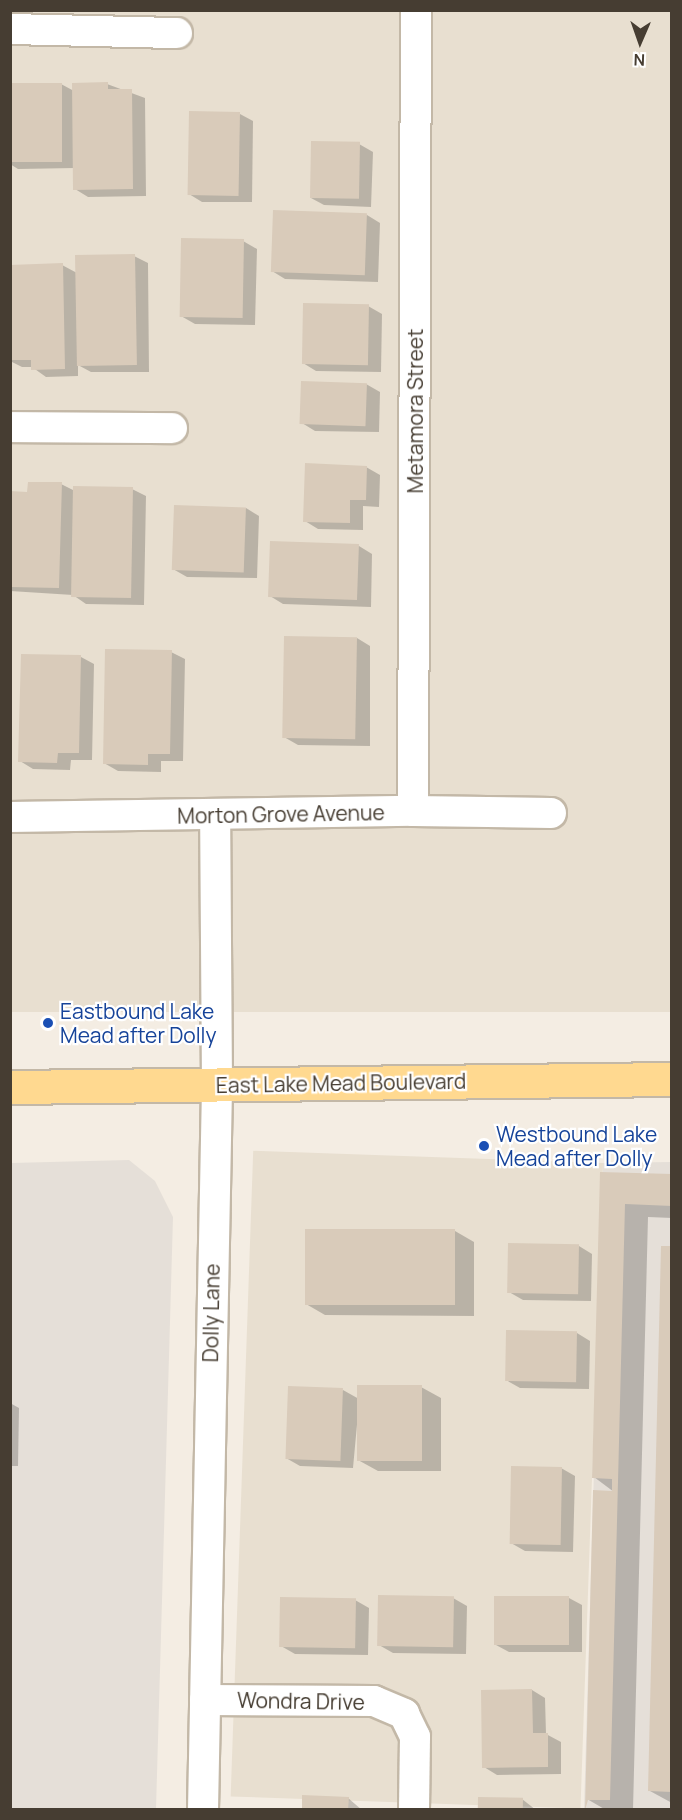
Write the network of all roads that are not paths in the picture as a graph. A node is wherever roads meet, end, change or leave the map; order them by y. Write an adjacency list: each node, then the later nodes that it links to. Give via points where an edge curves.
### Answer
1 (416, 10): 6 (street, Metamora Street)
2 (10, 29): 3 (street)
3 (177, 33)
4 (10, 427): 5 (street)
5 (172, 428)
6 (413, 811): 7 (street, Morton Grove Avenue); 8 (street, Morton Grove Avenue)
7 (551, 813)
8 (215, 816): 9 (street, Morton Grove Avenue); 11 (street, Dolly Lane)
9 (10, 817)
10 (672, 1079): 11 (main road, East Lake Mead Boulevard)
11 (217, 1084): 12 (main road, East Lake Mead Boulevard); 13 (street, Dolly Lane)
12 (10, 1087)
13 (205, 1700): 14 (street, Dolly Lane); 15 (street, Wondra Drive, via 374,1701 404,1714 415,1737)
14 (203, 1809)
15 (414, 1809)

